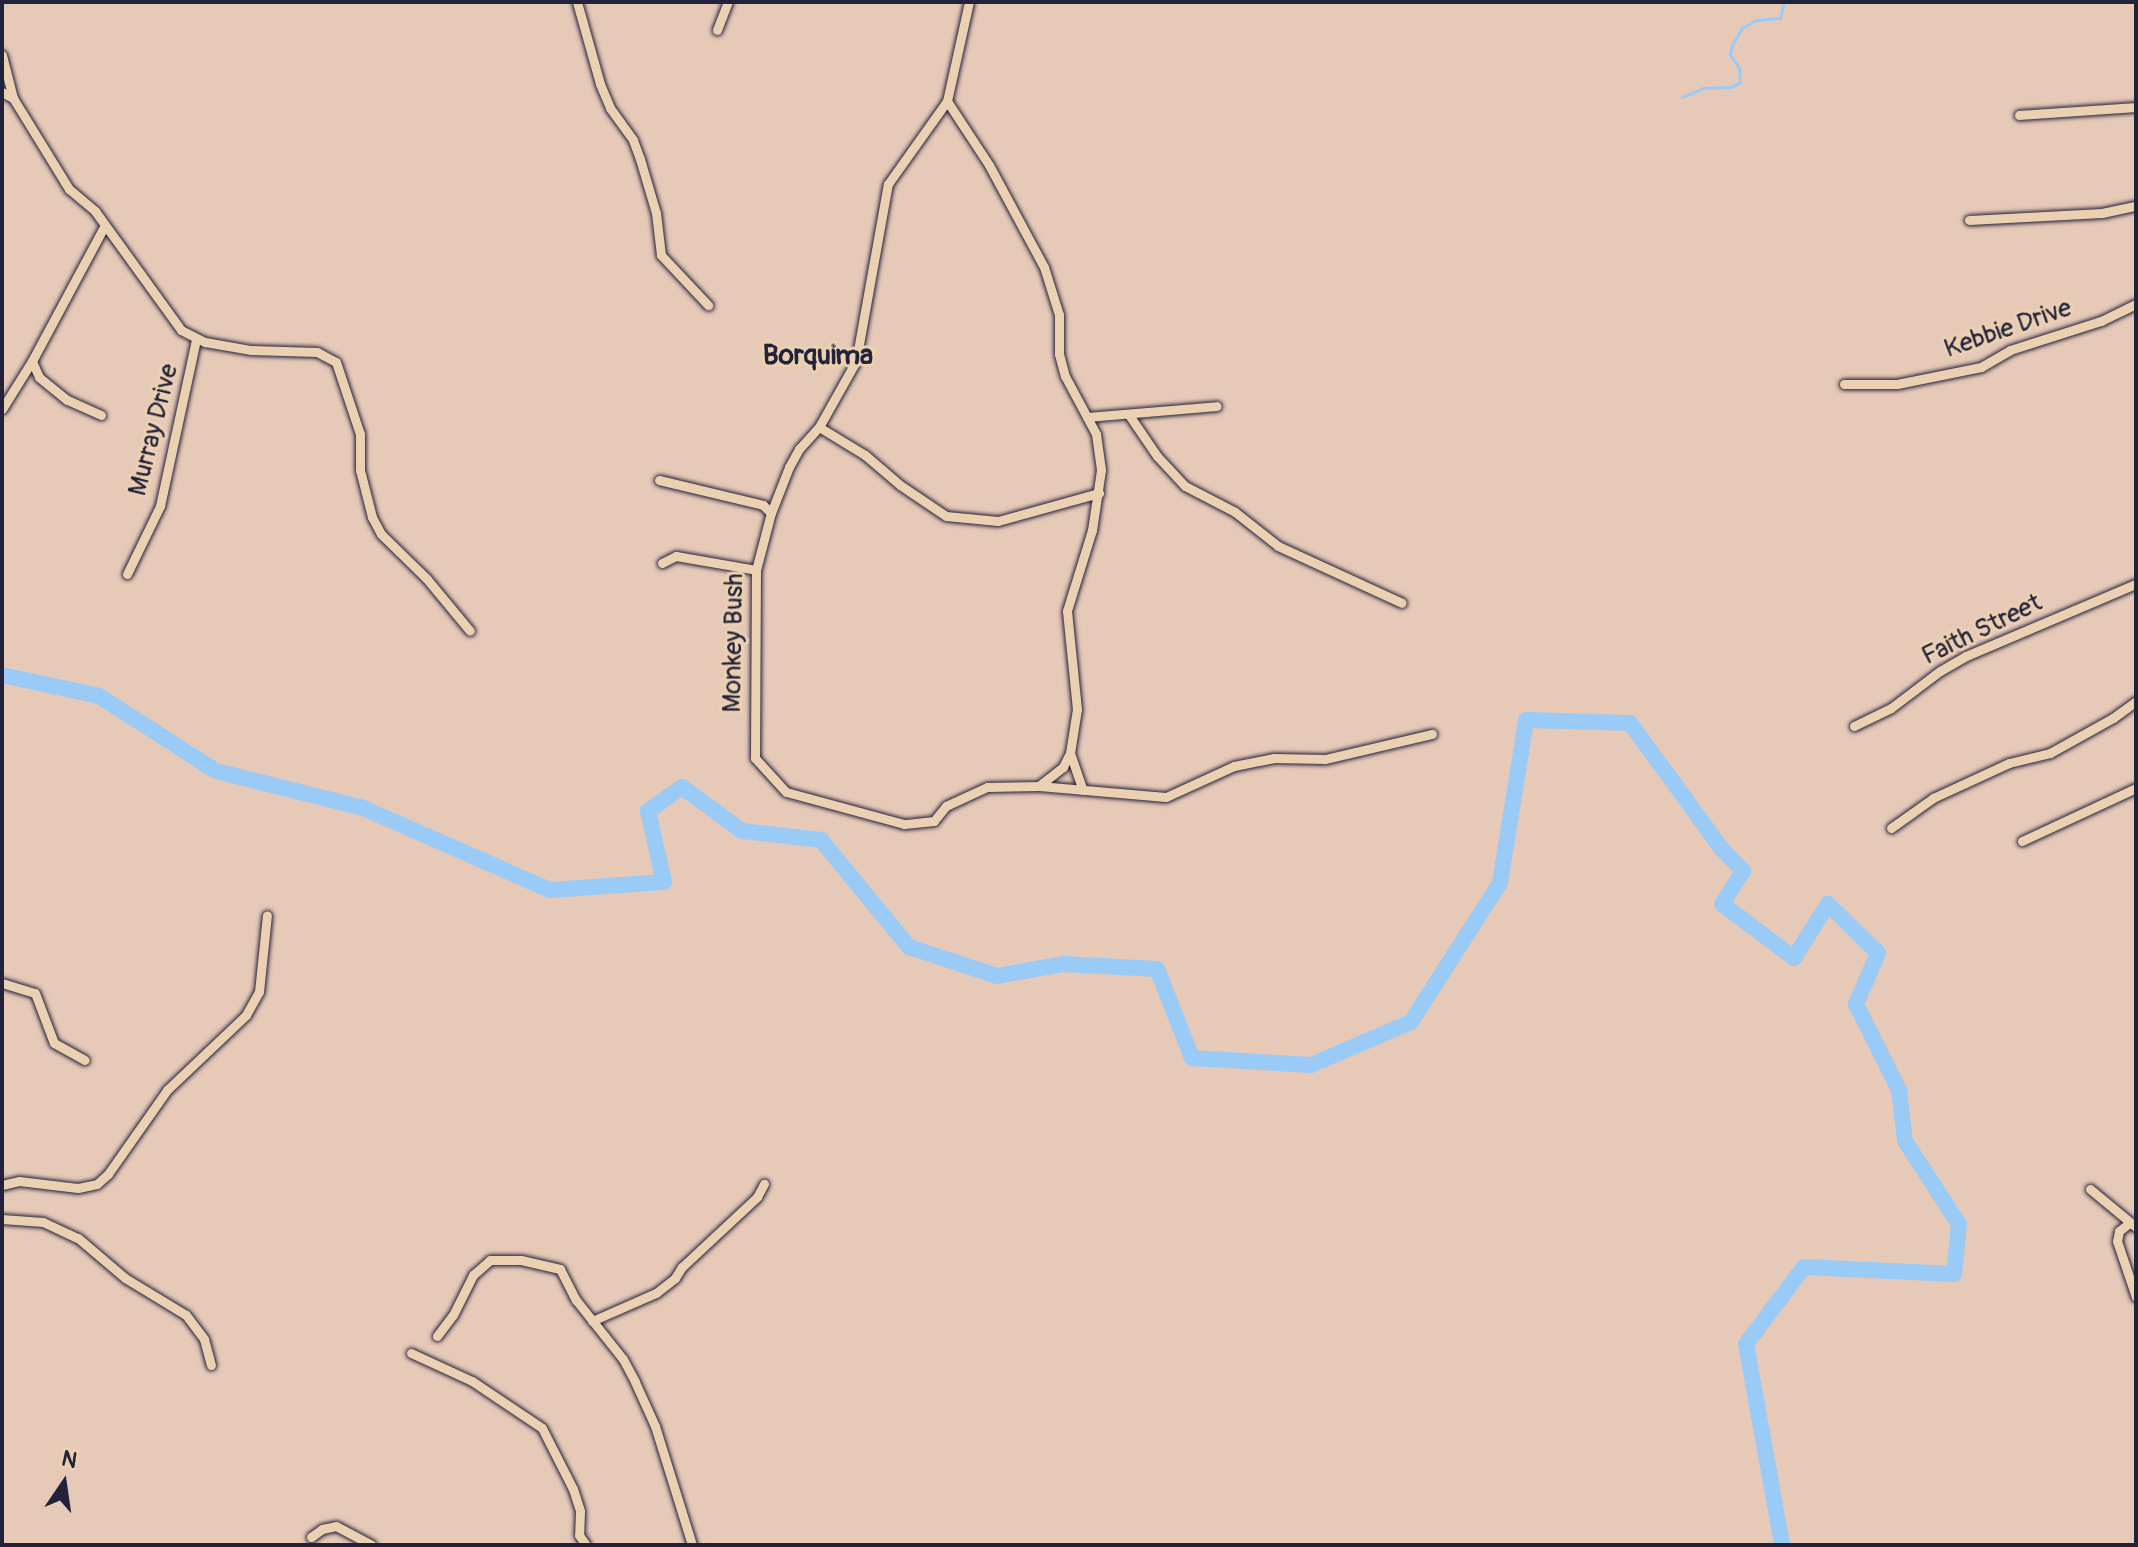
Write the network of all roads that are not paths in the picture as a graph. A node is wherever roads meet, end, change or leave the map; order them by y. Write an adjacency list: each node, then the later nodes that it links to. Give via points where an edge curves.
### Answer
1 (577, 2): 15 (street, via 600,84 640,159 656,213 661,255)
2 (728, 2): 4 (street)
3 (969, 2): 8 (street, Monkey Bush)
4 (717, 30)
5 (2, 55): 7 (street)
6 (2, 92): 7 (street)
7 (13, 98): 13 (street, via 69,189 95,211)
8 (947, 101): 23 (street, via 1044,267 1059,315 1065,376); 24 (street, Monkey Bush, via 888,184 861,346)
9 (2136, 107): 10 (street)
10 (2019, 115)
11 (2136, 206): 12 (street)
12 (1969, 220)
13 (104, 227): 16 (street, via 181,330); 17 (street)
14 (2136, 304): 18 (street, Kebbie Drive, via 2010,350 1981,367 1897,384)
15 (708, 305)
16 (196, 339): 30 (street, Murray Drive, via 160,506); 33 (street, via 251,350 317,352 336,362 360,434 360,470 372,517 381,534)
17 (32, 361): 20 (street); 21 (street, via 39,377 67,400)
18 (1844, 384)
19 (1217, 406): 22 (street)
20 (2, 409)
21 (101, 415)
22 (1129, 415): 23 (street); 32 (street, via 1185,486 1235,512 1278,546)
23 (1087, 417): 26 (street, via 1100,452)
24 (819, 427): 26 (street, via 946,516 998,521); 27 (street, Monkey Bush, via 799,449)
25 (659, 480): 27 (street, via 763,505)
26 (1099, 493): 37 (street, via 1067,611 1077,680)
27 (771, 513): 29 (street, Monkey Bush)
28 (662, 563): 29 (street, via 676,556)
29 (756, 570): 38 (street, Monkey Bush, via 755,758 786,792 904,824 934,821 946,806 987,787)
30 (127, 574)
31 (2136, 584): 35 (street, Faith Street, via 1966,656 1891,708)
32 (1402, 603)
33 (470, 631)
34 (2136, 701): 41 (street, via 2050,753 2009,763 1933,798)
35 (1854, 726)
36 (1432, 734): 40 (street, via 1325,759 1274,758 1234,766 1166,797)
37 (1070, 753): 38 (street, via 1059,771); 40 (street)
38 (1039, 786): 40 (street)
39 (2136, 788): 42 (street)
40 (1083, 790)
41 (1891, 828)
42 (2022, 841)
43 (267, 915): 47 (street, via 259,992 246,1015 167,1090 108,1174 97,1184 78,1188 19,1181)
44 (2, 983): 45 (street, via 35,993 54,1043)
45 (85, 1060)
46 (764, 1184): 52 (street, via 675,1278 656,1293)
47 (2, 1185)
48 (2090, 1189): 50 (street)
49 (2, 1219): 55 (street, via 43,1222 78,1238 125,1278 186,1315 204,1339)
50 (2132, 1225): 51 (street, via 2119,1231 2117,1241)
51 (2136, 1297)
52 (592, 1321): 53 (street, via 560,1269 498,1258 481,1265); 59 (street, via 623,1359 655,1426)
53 (437, 1336)
54 (411, 1353): 58 (street, via 472,1381 542,1428 573,1489 580,1511 579,1535)
55 (211, 1365)
56 (311, 1537): 57 (street, via 336,1526)
57 (371, 1545)
58 (586, 1545)
59 (692, 1545)

